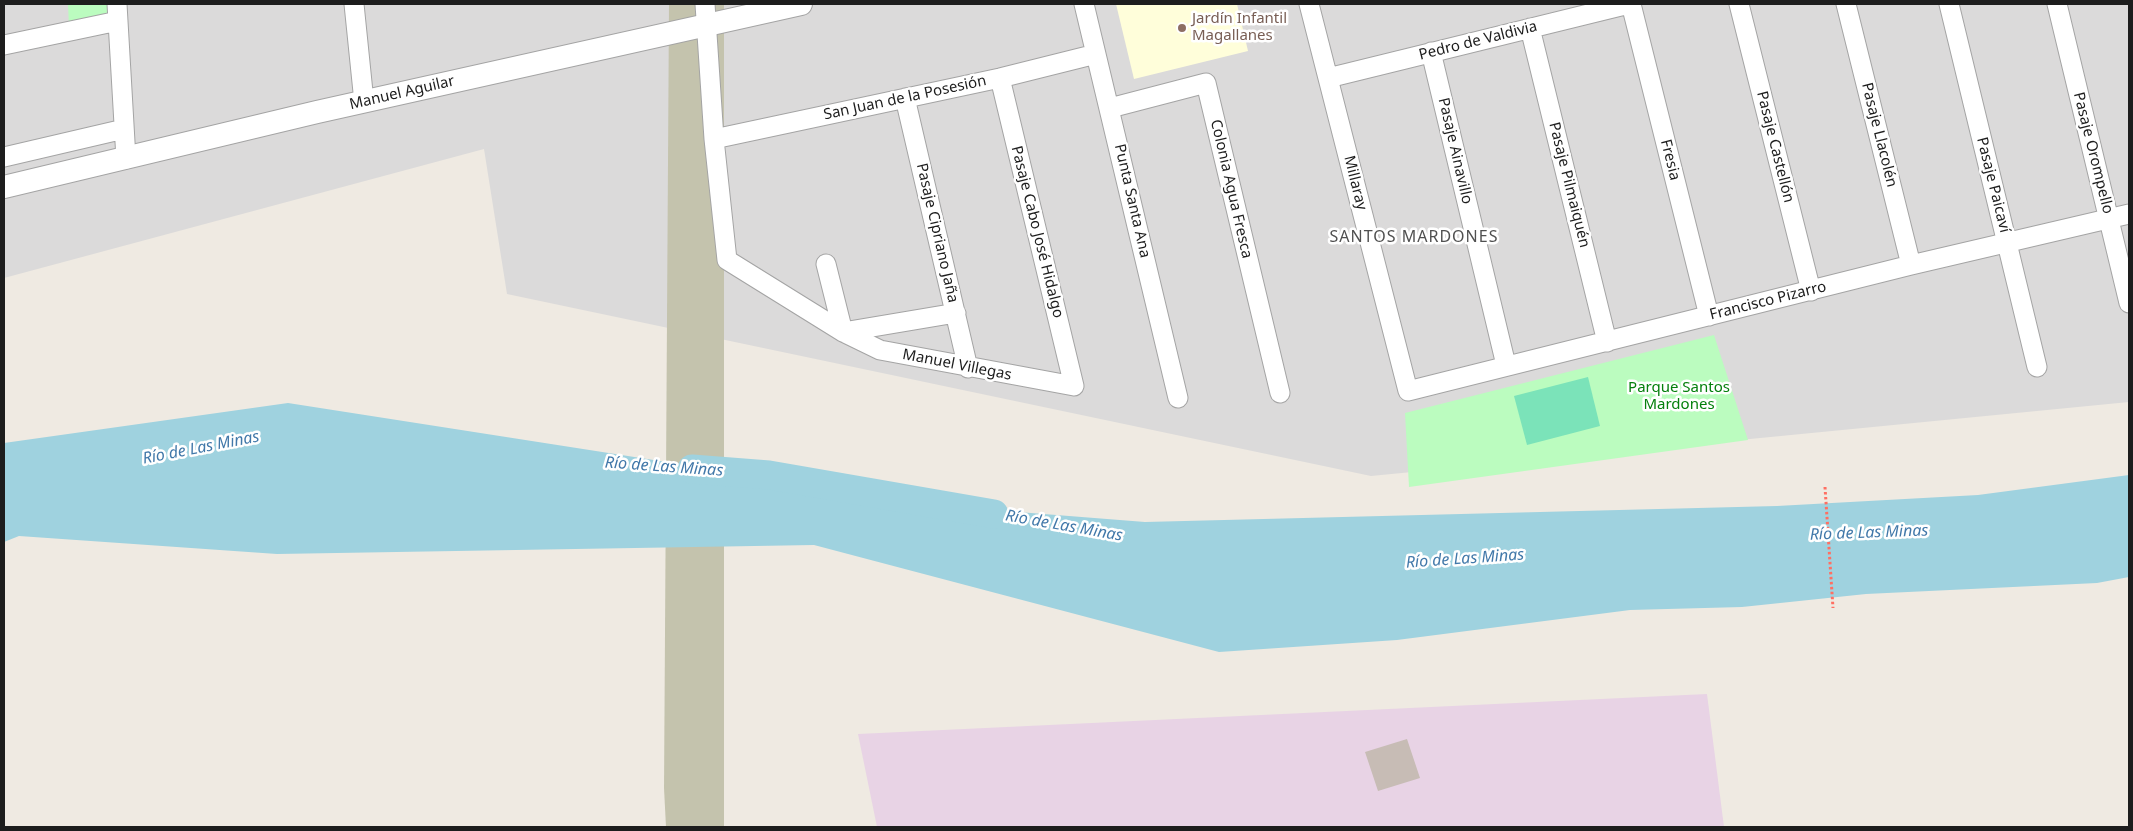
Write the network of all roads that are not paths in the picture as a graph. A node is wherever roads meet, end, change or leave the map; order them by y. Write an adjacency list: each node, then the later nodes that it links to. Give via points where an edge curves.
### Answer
1 (354, 4): 20 (street)
2 (705, 4): 12 (street)
3 (801, 4): 12 (street, Manuel Aguilar)
4 (1084, 4): 16 (street, Punta Santa Ana)
5 (1309, 4): 18 (street, Millaray)
6 (1630, 4): 13 (street, Pedro de Valdivia); 35 (street, Fresia)
7 (1739, 4): 32 (street, Pasaje Castellón)
8 (1846, 4): 31 (street, Pasaje Llacolén)
9 (1949, 4): 29 (street, Pasaje Paicaví)
10 (2057, 4): 28 (street, Pasaje Orompello)
11 (118, 12): 14 (street); 22 (street)
12 (706, 26): 20 (street, Manuel Aguilar); 23 (street)
13 (1530, 28): 15 (street, Pedro de Valdivia); 37 (street, Pasaje Pilmaiquén)
14 (4, 45)
15 (1431, 52): 18 (street, Pedro de Valdivia); 38 (street, Pasaje Ainavillo)
16 (1096, 54): 17 (street, San Juan de la Posesión); 21 (street, Punta Santa Ana)
17 (1000, 78): 19 (street, San Juan de la Posesión); 41 (street, Pasaje Cabo José Hidalgo)
18 (1328, 78): 42 (street, Millaray)
19 (905, 98): 23 (street, San Juan de la Posesión); 34 (street, Pasaje Cipriano Jaña)
20 (364, 102): 25 (street, Manuel Aguilar)
21 (1110, 108): 43 (street, Colonia Agua Fresca, via 1206,83); 44 (street, Punta Santa Ana)
22 (124, 129): 24 (street); 25 (street)
23 (714, 139): 36 (street, Manuel Villegas, via 727,260)
24 (4, 157)
25 (126, 158): 26 (street, Manuel Aguilar)
26 (4, 186)
27 (2129, 214): 28 (street, Francisco Pizarro)
28 (2109, 219): 29 (street, Francisco Pizarro); 33 (street, Pasaje Orompello)
29 (2007, 243): 31 (street, Francisco Pizarro); 39 (street, Pasaje Paicaví)
30 (826, 264): 36 (street)
31 (1911, 266): 32 (street, Francisco Pizarro)
32 (1811, 291): 35 (street, Francisco Pizarro)
33 (2129, 303)
34 (956, 313): 36 (street); 40 (street, Pasaje Cipriano Jaña)
35 (1709, 316): 37 (street, Francisco Pizarro)
36 (843, 332): 40 (street, Manuel Villegas, via 880,350)
37 (1607, 342): 38 (street, Francisco Pizarro)
38 (1506, 365): 42 (street, Francisco Pizarro)
39 (2037, 366)
40 (968, 368): 41 (street, Manuel Villegas)
41 (1074, 386)
42 (1408, 392)
43 (1280, 393)
44 (1178, 398)

